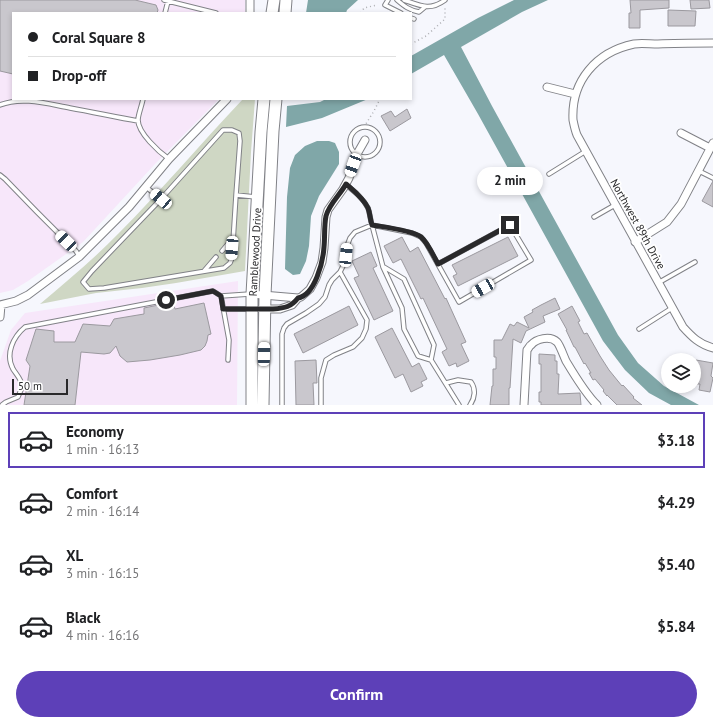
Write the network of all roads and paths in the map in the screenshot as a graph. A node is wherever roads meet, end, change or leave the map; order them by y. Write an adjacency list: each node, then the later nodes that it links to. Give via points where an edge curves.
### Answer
1 (250, 0): 14 (street)
2 (274, 0): 15 (street)
3 (286, 0): 16 (street)
4 (388, 0): 18 (lane, via 385,5)
5 (398, 0): 10 (lane, via 404,7 418,12)
6 (404, 0): 10 (lane)
7 (445, 0): 10 (lane, via 438,5)
8 (166, 1): 12 (lane); 13 (lane)
9 (377, 5): 17 (path, via 364,8)
10 (424, 7)
11 (445, 7): 19 (path, via 445,19 426,36)
12 (165, 12)
13 (212, 12)
14 (250, 12)
15 (272, 12)
16 (285, 12)
17 (362, 12)
18 (399, 12)
19 (412, 43)
20 (713, 43): 22 (street, via 635,44 620,48 593,64)
21 (546, 87): 22 (street)
22 (575, 94): 34 (street, Northwest 89th Drive, via 573,122)
23 (143, 100): 29 (lane)
24 (226, 100): 36 (street)
25 (379, 100): 30 (path)
26 (264, 101): 44 (street, Ramblewood Drive)
27 (276, 101): 61 (street, Ramblewood Drive)
28 (0, 105): 29 (lane, via 23,101)
29 (138, 121): 36 (lane, via 150,142)
30 (364, 127): 35 (lane, via 358,129 351,139 352,147); 35 (lane, via 377,133 380,145 372,155 364,157)
31 (681, 133): 33 (street)
32 (365, 140): 35 (street)
33 (712, 146): 37 (street)
34 (586, 152): 38 (lane); 46 (street, Northwest 89th Drive)
35 (357, 154): 41 (street)
36 (169, 159): 42 (street)
37 (698, 171): 40 (lane); 50 (street, via 681,204 667,222)
38 (549, 174)
39 (0, 175): 52 (lane, via 76,250)
40 (713, 178)
41 (346, 184): 48 (lane, via 363,200); 63 (street, via 328,210 322,262 316,278 310,289)
42 (146, 187): 45 (lane); 52 (street)
43 (236, 195): 44 (lane); 45 (lane, via 239,133 223,130); 49 (lane)
44 (258, 197): 60 (street, Ramblewood Drive)
45 (161, 199): 57 (lane, via 83,282 89,290)
46 (615, 205): 47 (lane); 50 (street, Northwest 89th Drive)
47 (594, 217)
48 (372, 225): 55 (lane, via 421,237); 56 (lane); 58 (lane, via 355,232 350,238)
49 (233, 238): 51 (lane); 57 (lane, via 230,263 224,268)
50 (635, 242): 59 (street, Northwest 89th Drive)
51 (222, 251)
52 (79, 257): 64 (street, via 28,295)
53 (216, 257): 57 (lane)
54 (694, 262): 59 (lane)
55 (438, 264): 55 (lane, via 459,302 531,260 510,225)
56 (383, 267): 73 (lane, via 402,308 404,329 418,356); 73 (lane, via 404,279 434,345)
57 (204, 271)
58 (340, 272): 78 (lane, via 332,280 319,304 284,328); 79 (lane, via 367,320 366,330 353,347 326,360 321,378)
59 (658, 283): 65 (street, Northwest 89th Drive)
60 (252, 294): 61 (street); 62 (lane); 67 (street, Ramblewood Drive)
61 (265, 295): 63 (street); 68 (street, Ramblewood Drive)
62 (221, 296): 66 (lane); 75 (lane, via 213,291 25,327 10,351 12,368 22,387 18,397)
63 (298, 298): 68 (street, via 292,305)
64 (1, 305): 69 (street)
65 (672, 308): 70 (lane); 71 (street, Northwest 89th Drive, via 682,327 694,339)
66 (223, 309): 67 (lane); 72 (lane, via 229,340)
67 (252, 309): 68 (street); 76 (street, Ramblewood Drive)
68 (264, 309): 77 (street, Ramblewood Drive)
69 (0, 317)
70 (639, 329)
71 (713, 348)
72 (228, 360)
73 (431, 360): 74 (lane)
74 (446, 383): 80 (lane); 81 (lane, via 462,380 471,382 474,398)
75 (2, 405)
76 (252, 405)
77 (263, 405)
78 (282, 405)
79 (321, 405)
80 (459, 405)
81 (470, 405)
82 (524, 405): 83 (street, via 527,350 543,338 556,341 567,362)
83 (598, 405)

